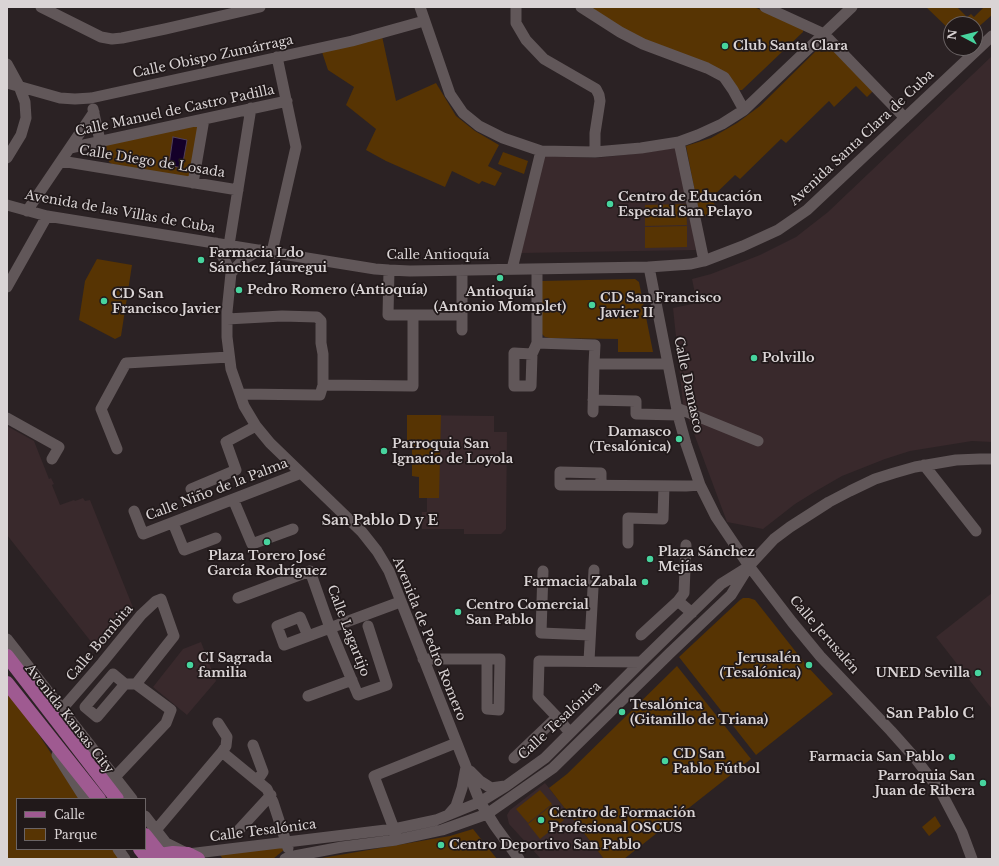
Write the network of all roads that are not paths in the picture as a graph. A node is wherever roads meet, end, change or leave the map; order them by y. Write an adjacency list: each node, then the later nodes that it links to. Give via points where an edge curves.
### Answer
1 (41, 7): 2 (street, via 101,37 112,38 165,29)
2 (256, 7)
3 (420, 7): 8 (street)
4 (516, 7): 26 (street, via 516,23 526,40 544,59 596,89 600,101)
5 (581, 7): 18 (street, via 643,44 707,68 724,78)
6 (765, 7): 9 (street)
7 (852, 7): 9 (street)
8 (424, 21): 11 (street, Calle Obispo Zumárraga); 25 (street, via 450,94 463,113 480,126 503,138)
9 (824, 34): 18 (street); 20 (street)
10 (992, 36): 20 (street, Avenida Santa Clara de Cuba)
11 (277, 57): 15 (street, Calle Obispo Zumárraga); 16 (street)
12 (7, 64): 14 (street)
13 (7, 83): 14 (street, Calle Obispo Zumárraga)
14 (19, 86): 15 (street, Calle Obispo Zumárraga, via 60,98); 27 (street, via 25,102 26,118 21,135)
15 (91, 98): 19 (street)
16 (287, 101): 17 (street, Calle Manuel de Castro Padilla); 37 (street, via 296,147)
17 (251, 108): 21 (street, Calle Manuel de Castro Padilla); 30 (street)
18 (744, 110): 23 (street, via 722,124)
19 (94, 112): 22 (street); 24 (street)
20 (905, 118): 38 (street, Avenida Santa Clara de Cuba, via 808,210 778,230)
21 (204, 119): 22 (street, Calle Manuel de Castro Padilla); 29 (street)
22 (100, 141): 24 (street, Calle Manuel de Castro Padilla)
23 (679, 142): 26 (street); 38 (street)
24 (70, 148): 28 (street)
25 (541, 151): 26 (street); 40 (street)
26 (595, 152)
27 (7, 158)
28 (61, 161): 29 (street, Calle Diego de Losada); 32 (street)
29 (193, 183): 30 (street, Calle Diego de Losada)
30 (238, 190): 35 (street)
31 (7, 205): 32 (street, Avenida de las Villas de Cuba)
32 (27, 211): 33 (street, Avenida de las Villas de Cuba)
33 (47, 216): 34 (street, Avenida de las Villas de Cuba); 45 (street)
34 (216, 243): 35 (street, Avenida de las Villas de Cuba); 44 (street)
35 (229, 245): 36 (street, Calle Antioquía)
36 (260, 250): 37 (street, Calle Antioquía); 44 (street, via 243,260)
37 (272, 252): 42 (street, Calle Antioquía)
38 (704, 261): 39 (street, Avenida Santa Clara de Cuba, via 685,265)
39 (649, 266): 41 (street, Calle Antioquía); 54 (street, Calle Damasco)
40 (512, 269): 41 (street, Calle Antioquía); 43 (street, Calle Antioquía)
41 (537, 269): 50 (street)
42 (389, 270): 43 (street, Calle Antioquía); 46 (street, via 388,315)
43 (462, 270): 47 (street)
44 (231, 273): 48 (street, Avenida de Pedro Romero)
45 (7, 287)
46 (413, 315): 47 (street); 55 (street, via 413,386)
47 (462, 315): 49 (street)
48 (227, 319): 52 (street, Avenida de Pedro Romero); 55 (street, via 317,317 321,321)
49 (462, 330)
50 (537, 343): 51 (street); 53 (street, via 594,345)
51 (532, 354)
52 (230, 357): 56 (street, Avenida de Pedro Romero); 63 (street, via 126,362 101,409)
53 (594, 364): 54 (street); 57 (street)
54 (668, 364): 59 (street, Calle Damasco)
55 (324, 385): 56 (street, via 320,395)
56 (240, 394): 61 (street, Avenida de Pedro Romero)
57 (593, 400): 58 (street); 59 (street, via 636,401 636,414)
58 (593, 412)
59 (678, 412): 62 (street); 69 (street, Calle Damasco)
60 (7, 418): 65 (street, via 59,447)
61 (256, 426): 67 (street, Avenida de Pedro Romero); 71 (street, via 226,442 236,470)
62 (758, 441)
63 (117, 449)
64 (992, 459): 66 (street, Calle Tesalónica, via 956,460)
65 (52, 460)
66 (924, 465): 76 (street); 80 (street, Calle Tesalónica, via 876,479 829,502 774,539)
67 (301, 473): 72 (street, Calle Niño de la Palma); 85 (street, Avenida de Pedro Romero, via 362,532 377,551 389,571)
68 (601, 485): 70 (street)
69 (700, 485): 70 (street); 80 (street, Calle Damasco, via 716,517)
70 (664, 486): 78 (street, via 663,519 628,518)
71 (191, 489)
72 (233, 499): 74 (street, Calle Niño de la Palma); 75 (street, via 252,544)
73 (134, 511): 74 (street, Calle Niño de la Palma, via 143,534)
74 (173, 522): 77 (street, via 184,550)
75 (293, 529)
76 (976, 531)
77 (216, 538)
78 (628, 543)
79 (686, 545): 84 (street, via 684,592)
80 (749, 566): 86 (street, Calle Tesalónica, via 722,584); 124 (street, Calle Tesalónica, via 731,595 553,768); 138 (street, Calle Jerusalén, via 820,656 891,731 941,792 962,832)
81 (594, 570): 89 (street)
82 (543, 571): 89 (street, via 541,633)
83 (238, 598): 88 (street, Calle Lagartijo, via 310,571)
84 (678, 601): 86 (street); 90 (street)
85 (400, 602): 88 (street); 94 (street, Avenida de Pedro Romero)
86 (692, 613): 98 (street, Calle Tesalónica)
87 (368, 626): 100 (street, Calle Lagartijo, via 387,685 358,695)
88 (330, 628): 91 (street); 100 (street, Calle Lagartijo)
89 (590, 635): 97 (street)
90 (642, 635)
91 (308, 636)
92 (7, 639): 105 (street, Avenida Kansas City)
93 (7, 656): 121 (main road, Avenida Kansas City)
94 (423, 659): 95 (street); 110 (street, Avenida de Pedro Romero)
95 (487, 659)
96 (102, 662): 99 (street); 103 (street, Calle Bombita, via 141,615 161,599 174,636); 105 (street, Calle Bombita)
97 (589, 662): 98 (street); 107 (street, via 539,661 538,697)
98 (641, 662): 109 (street, Calle Tesalónica)
99 (113, 674): 102 (street); 102 (street, via 85,707 97,717)
100 (352, 680): 104 (street)
101 (7, 683): 106 (main road, Avenida Kansas City)
102 (125, 684): 103 (street)
103 (136, 684): 115 (street, via 171,710 166,723)
104 (308, 696)
105 (62, 709): 115 (street, Avenida Kansas City)
106 (31, 714): 119 (street); 120 (main road, Avenida Kansas City)
107 (557, 717): 109 (street); 113 (street)
108 (218, 723): 112 (street, via 227,737)
109 (570, 732): 117 (street, Calle Tesalónica, via 545,758)
110 (456, 743): 114 (street, Avenida de Pedro Romero); 129 (street, via 374,776)
111 (253, 745): 116 (street, via 264,772)
112 (222, 752): 116 (street); 127 (street)
113 (514, 758)
114 (466, 767): 117 (street, via 491,788); 123 (street, Avenida de Pedro Romero); 125 (street, via 456,806)
115 (115, 778): 122 (street, Avenida Kansas City)
116 (257, 781): 118 (street)
117 (506, 786): 123 (street, Calle Tesalónica)
118 (270, 795): 128 (street); 130 (street)
119 (84, 798)
120 (98, 798)
121 (116, 798)
122 (131, 798)
123 (480, 802): 124 (street, Avenida de Pedro Romero); 125 (street, Calle Tesalónica)
124 (487, 814): 129 (street, Calle Tesalónica, via 442,830); 137 (street, Avenida de Pedro Romero)
125 (448, 815): 129 (street, Calle Tesalónica)
126 (146, 819): 127 (street)
127 (150, 832): 133 (street); 134 (main road)
128 (237, 832)
129 (395, 835): 130 (street, Calle Tesalónica); 135 (street, Calle Tesalónica)
130 (286, 842): 133 (street, Calle Tesalónica); 135 (street)
131 (119, 850): 136 (street)
132 (142, 850): 134 (main road)
133 (193, 856): 134 (main road, via 173,853)
134 (156, 858)
135 (287, 858)
136 (125, 859)
137 (519, 859)
138 (972, 859)

